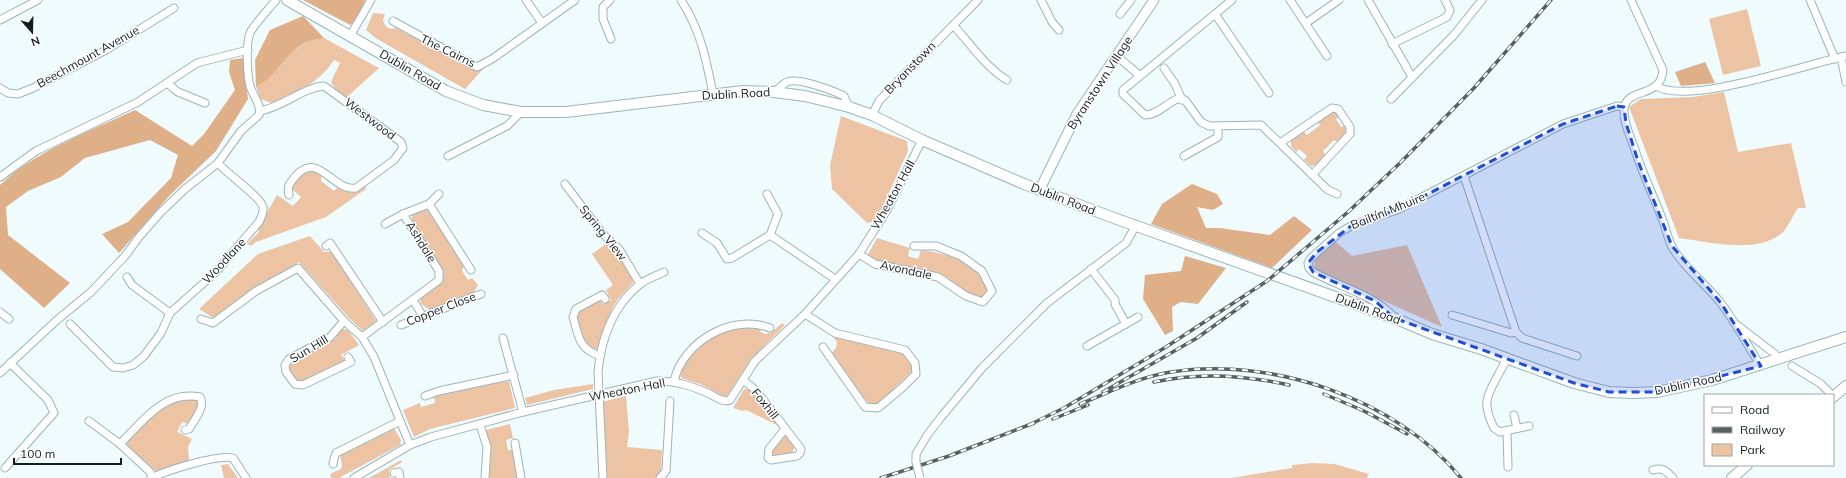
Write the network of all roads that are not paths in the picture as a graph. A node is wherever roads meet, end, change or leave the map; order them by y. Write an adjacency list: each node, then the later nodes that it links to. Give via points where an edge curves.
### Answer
1 (38, 0): 24 (street)
2 (276, 0): 33 (street, via 251,31)
3 (287, 0): 30 (main road, Dublin Road)
4 (371, 0): 30 (street)
5 (526, 0): 26 (street)
6 (575, 0): 26 (street, The Cairns)
7 (610, 0): 31 (street, via 603,7 603,19)
8 (681, 0): 46 (street, via 694,21 706,54)
9 (978, 0): 28 (street, Bryanstown)
10 (1041, 0): 29 (street)
11 (1131, 0): 22 (street)
12 (1154, 0): 34 (street, Byranstown Village)
13 (1232, 0): 23 (street)
14 (1290, 0): 27 (street)
15 (1339, 0): 27 (street)
16 (1368, 0): 32 (street)
17 (1445, 0): 32 (street, via 1450,10 1447,17)
18 (1482, 0): 39 (street, via 1454,35)
19 (1631, 0): 43 (street, via 1662,64 1663,76)
20 (1810, 0): 36 (street)
21 (174, 8): 44 (street, Beechmount Avenue, via 106,50 33,88 18,94 8,93)
22 (1120, 14)
23 (1215, 14): 38 (street); 45 (street)
24 (0, 20)
25 (393, 21): 26 (street, The Cairns, via 477,67)
26 (542, 22)
27 (1306, 23): 35 (street)
28 (953, 24): 40 (street, via 979,57 994,72); 53 (street, Bryanstown, via 879,101)
29 (1059, 30)
30 (350, 36): 52 (main road, Dublin Road, via 446,91 483,105)
31 (611, 39)
32 (1392, 44): 39 (street)
33 (248, 50): 42 (street, via 197,63); 51 (street, via 250,88)
34 (1117, 56): 38 (street); 64 (street, Byranstown Village, via 1077,114)
35 (1327, 56)
36 (1841, 57): 41 (street); 43 (street, via 1709,88 1674,91)
37 (1164, 68): 47 (street)
38 (1139, 75): 47 (street, via 1123,90 1123,94 1145,115 1158,112 1177,99)
39 (1412, 77): 48 (street)
40 (1007, 80)
41 (1846, 82)
42 (167, 83): 49 (street, via 178,92); 62 (street, via 120,111 36,151)
43 (1656, 86): 50 (street, via 1636,94)
44 (0, 88)
45 (1269, 93)
46 (713, 94): 52 (main road, Dublin Road, via 606,108 543,113); 53 (main road, Dublin Road, via 743,91 774,92 804,96)
47 (1182, 100): 54 (street, via 1185,100 1201,122)
48 (1391, 100)
49 (205, 103)
50 (1624, 107): 61 (street, Bailtíní Mhuire, via 1617,106 1563,124); 97 (street, via 1626,123 1638,161 1672,246 1687,267 1721,303)
51 (260, 111): 59 (street); 68 (street, Westwood, via 288,101 315,87 324,86 401,142 403,148 397,157 356,188 344,187 314,167 297,173 289,184)
52 (521, 112): 57 (street, via 507,126)
53 (872, 115): 55 (main road, Dublin Road)
54 (1218, 127): 56 (street, via 1261,125); 58 (street, via 1218,138)
55 (922, 140): 64 (main road, Dublin Road); 77 (street, Wheaton Hall, via 887,210)
56 (1280, 143): 60 (street); 60 (street, via 1332,108 1341,112 1350,127 1350,134)
57 (448, 156)
58 (1184, 156)
59 (218, 163): 88 (street, Woodlane, via 226,173 260,200 263,214 216,272); 114 (street, via 161,212 91,292)
60 (1312, 175): 67 (street, via 1328,190)
61 (1464, 176): 93 (street, Bailtíní Mhuire, via 1399,209 1345,229 1317,252 1308,263 1308,268 1313,272 1375,301); 103 (street)
62 (0, 177)
63 (565, 184): 83 (street, Spring View, via 602,233 619,249)
64 (1040, 190): 72 (main road, Dublin Road)
65 (439, 194): 69 (street)
66 (767, 194): 74 (street, via 778,214)
67 (1337, 194)
68 (288, 195)
69 (429, 204): 70 (street, Ashdale); 79 (street)
70 (403, 214): 71 (street); 86 (street, Ashdale, via 439,272 440,280)
71 (385, 224)
72 (1136, 225): 78 (street, via 1126,243); 93 (main road, Dublin Road)
73 (702, 233): 74 (street, via 717,243 727,259)
74 (770, 235): 82 (street)
75 (326, 246): 98 (street, via 330,243)
76 (914, 246): 77 (street, Avondale, via 936,246 961,256 982,272 992,291 988,298 983,302 966,296 938,277 875,264)
77 (858, 254): 82 (street, Wheaton Hall)
78 (1091, 269): 100 (street, via 1115,300); 154 (street, bridge, via 1047,303 982,368 942,416 918,449 916,462)
79 (471, 270)
80 (664, 272): 83 (street)
81 (127, 277): 88 (street, via 132,285)
82 (835, 279): 89 (street, Wheaton Hall)
83 (640, 284): 110 (street, via 624,298 612,316)
84 (481, 294): 90 (street, Copper Close)
85 (605, 299): 110 (street, via 602,295 576,310 573,317 582,345)
86 (413, 300): 90 (street); 98 (street, Ashdale)
87 (0, 312): 94 (street)
88 (170, 313): 99 (street, via 161,333 144,356 133,365 123,368 113,367)
89 (804, 314): 108 (street, via 835,333 905,350 915,363 916,374 878,408 865,407); 120 (street, Wheaton Hall, via 755,361)
90 (422, 315): 101 (street, Copper Close)
91 (1452, 315): 103 (street, via 1510,333)
92 (1138, 317): 100 (street)
93 (1394, 318): 113 (main road, Dublin Road, via 1432,334)
94 (9, 319)
95 (201, 319): 96 (street, via 213,323 256,291 298,268)
96 (344, 321): 104 (street); 112 (street, Sun Hill, via 330,337 289,359 285,365 286,372 295,384 304,385 351,362)
97 (1732, 321): 109 (street); 115 (street)
98 (383, 322): 104 (street, Ashdale)
99 (70, 324)
100 (1126, 324): 107 (street)
101 (401, 325)
102 (770, 328): 119 (street, via 757,323 726,327 693,348 682,360)
103 (1516, 332): 111 (street, via 1522,338)
104 (362, 337): 130 (street, via 374,356)
105 (1846, 337): 115 (main road, Dublin Road)
106 (503, 338): 118 (street)
107 (1087, 346)
108 (823, 347)
109 (1775, 354)
110 (600, 356): 123 (street)
111 (1577, 356)
112 (348, 358)
113 (1507, 358): 115 (main road, Dublin Road, via 1574,383 1609,392 1633,394 1691,386); 136 (street, via 1487,401 1494,428 1500,432)
114 (10, 363): 117 (street); 143 (street, via 48,400 54,413)
115 (1761, 366)
116 (1792, 366): 122 (street, via 1821,384)
117 (0, 373)
118 (514, 375): 125 (street); 127 (street)
119 (674, 381): 120 (street, Wheaton Hall, via 727,401); 123 (street, Wheaton Hall, via 657,381)
120 (744, 381): 134 (street, Foxhill, via 752,387)
121 (1846, 386): 124 (main road)
122 (1831, 394)
123 (599, 395): 127 (street, Wheaton Hall); 152 (street)
124 (1834, 395)
125 (425, 396)
126 (670, 401): 153 (street, via 666,471)
127 (523, 412): 131 (street, Wheaton Hall)
128 (1514, 416): 133 (street)
129 (88, 421): 138 (street)
130 (400, 421): 139 (street); 140 (street, via 336,453)
131 (480, 424): 139 (street, Wheaton Hall); 150 (street, via 487,447)
132 (1529, 426): 133 (street)
133 (1518, 428): 136 (street)
134 (785, 429): 134 (street, Foxhill, via 799,446 800,453 784,458 768,458 769,449)
135 (184, 430): 138 (street, via 189,429 202,407 200,397 178,397 160,404)
136 (1507, 431): 142 (street)
137 (515, 443): 151 (street)
138 (120, 444): 146 (street, via 150,472)
139 (410, 445): 148 (street, Wheaton Hall)
140 (334, 464)
141 (1746, 466): 156 (main road)
142 (1508, 467)
143 (5, 468)
144 (1653, 470): 155 (street, via 1664,469)
145 (394, 473): 149 (street, via 399,472)
146 (151, 478): 147 (street, via 226,456 233,458)
147 (246, 478)
148 (354, 478)
149 (400, 478)
150 (484, 478)
151 (521, 478)
152 (604, 478)
153 (660, 478)
154 (920, 478)
155 (1673, 478)
156 (1732, 478)

